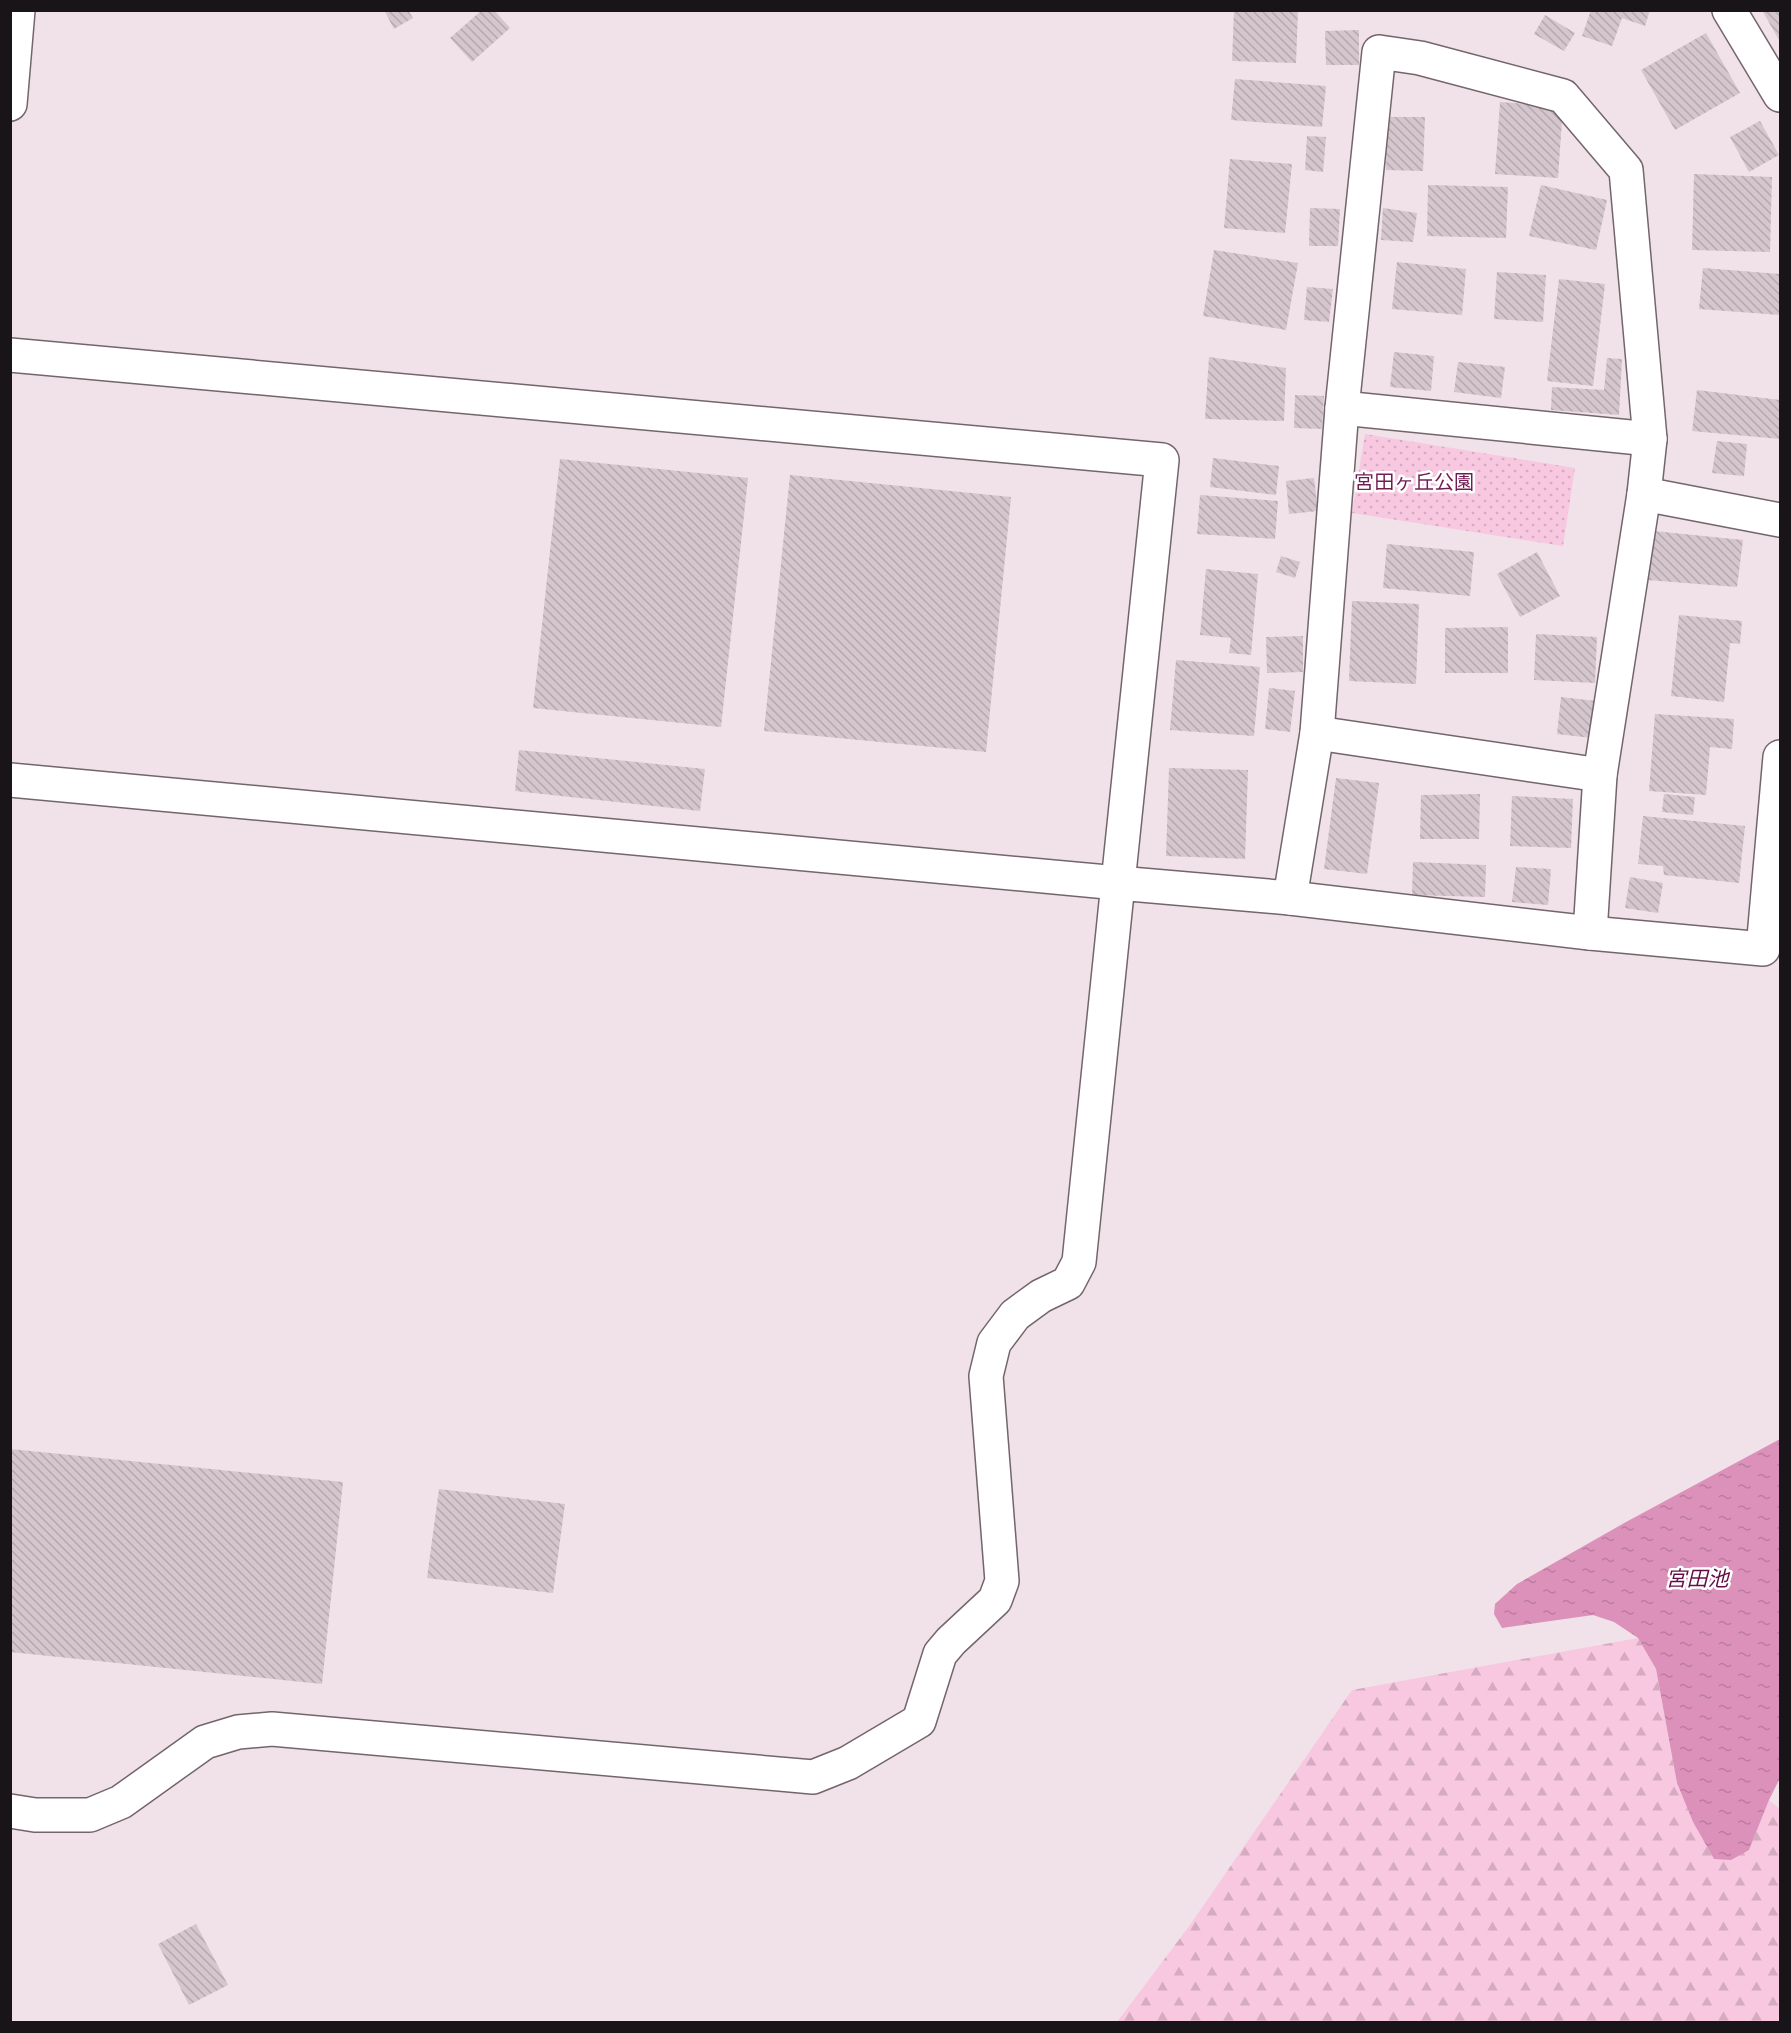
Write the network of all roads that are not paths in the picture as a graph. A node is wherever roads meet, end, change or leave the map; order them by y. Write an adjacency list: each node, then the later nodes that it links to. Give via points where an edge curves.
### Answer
1 (18, 10): 4 (street)
2 (1729, 10): 3 (street)
3 (1780, 95)
4 (10, 104)
5 (10, 355): 14 (street, via 1162,460)
6 (1342, 408): 7 (street); 7 (street, via 1379,52 1420,58 1563,96 1626,170); 10 (street)
7 (1650, 438): 8 (street)
8 (1644, 494): 9 (street); 12 (street)
9 (1780, 520)
10 (1317, 733): 12 (street); 15 (street)
11 (1780, 757): 17 (street)
12 (1600, 775): 16 (street)
13 (10, 780): 14 (street)
14 (1118, 883): 15 (street); 18 (street, via 1079,1262 1068,1283 1015,1315 994,1343 986,1376 1002,1581 995,1600 940,1654 919,1721 848,1763 813,1777 272,1729 238,1732 205,1742 121,1802 90,1815)
15 (1290, 898): 16 (street)
16 (1590, 933): 17 (street)
17 (1772, 950)
18 (10, 1811)

